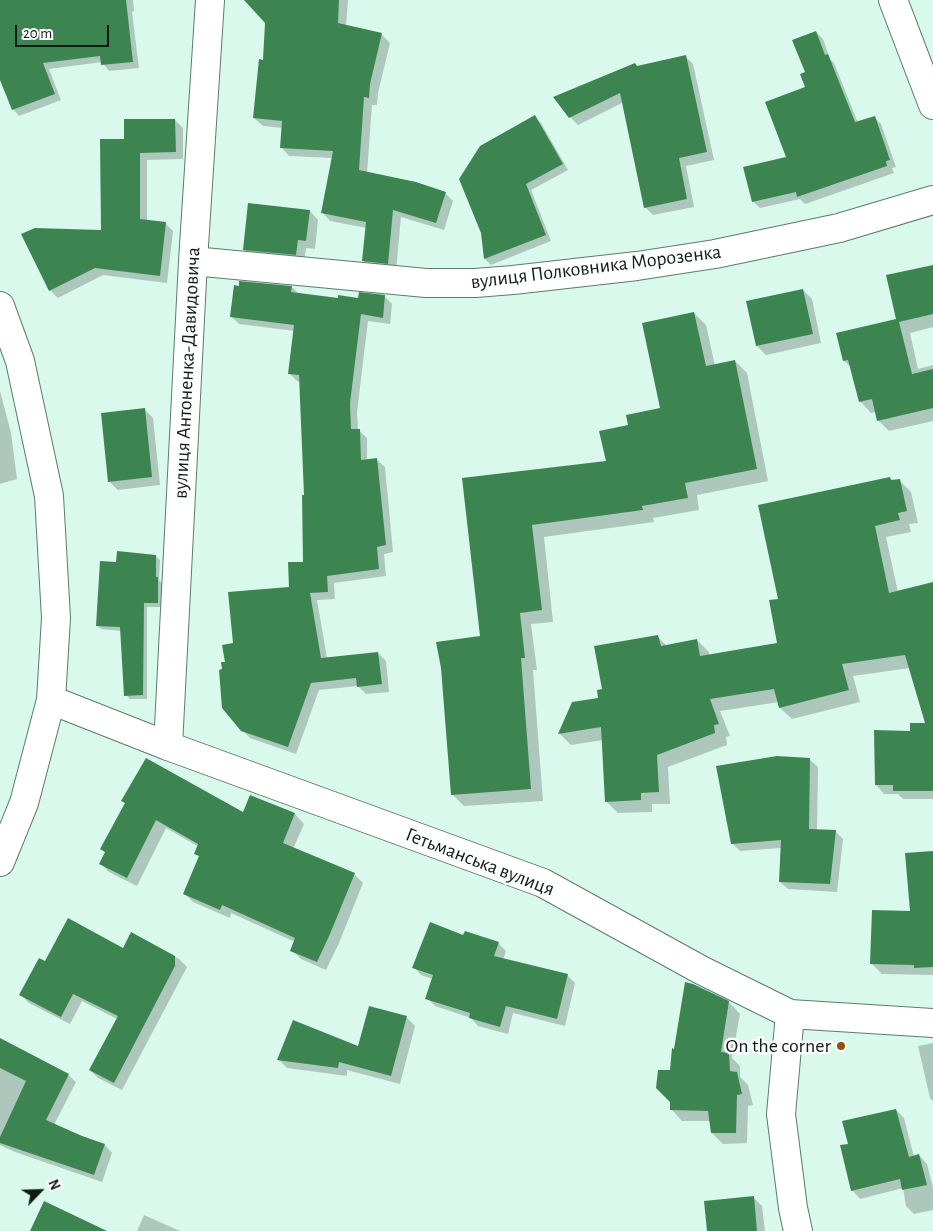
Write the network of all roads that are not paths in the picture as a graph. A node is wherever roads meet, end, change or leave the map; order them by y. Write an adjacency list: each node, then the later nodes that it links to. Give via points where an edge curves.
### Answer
1 (210, 0): 5 (street, вулиця Антоненка-Давидовича)
2 (893, 0): 3 (street)
3 (933, 105)
4 (933, 200): 5 (street, вулиця Полковника Морозенка, via 839,228 715,254 513,280 426,283)
5 (192, 262): 8 (street, вулиця Антоненка-Давидовича)
6 (0, 306): 7 (street, via 20,362 49,496 56,618)
7 (51, 700): 8 (street, Гетьманська вулиця); 9 (street, via 24,803)
8 (168, 746): 10 (street, Гетьманська вулиця, via 543,883 701,970)
9 (0, 862)
10 (790, 1014): 11 (street, Гетьманська вулиця); 12 (street, via 781,1114)
11 (933, 1023)
12 (798, 1231)

